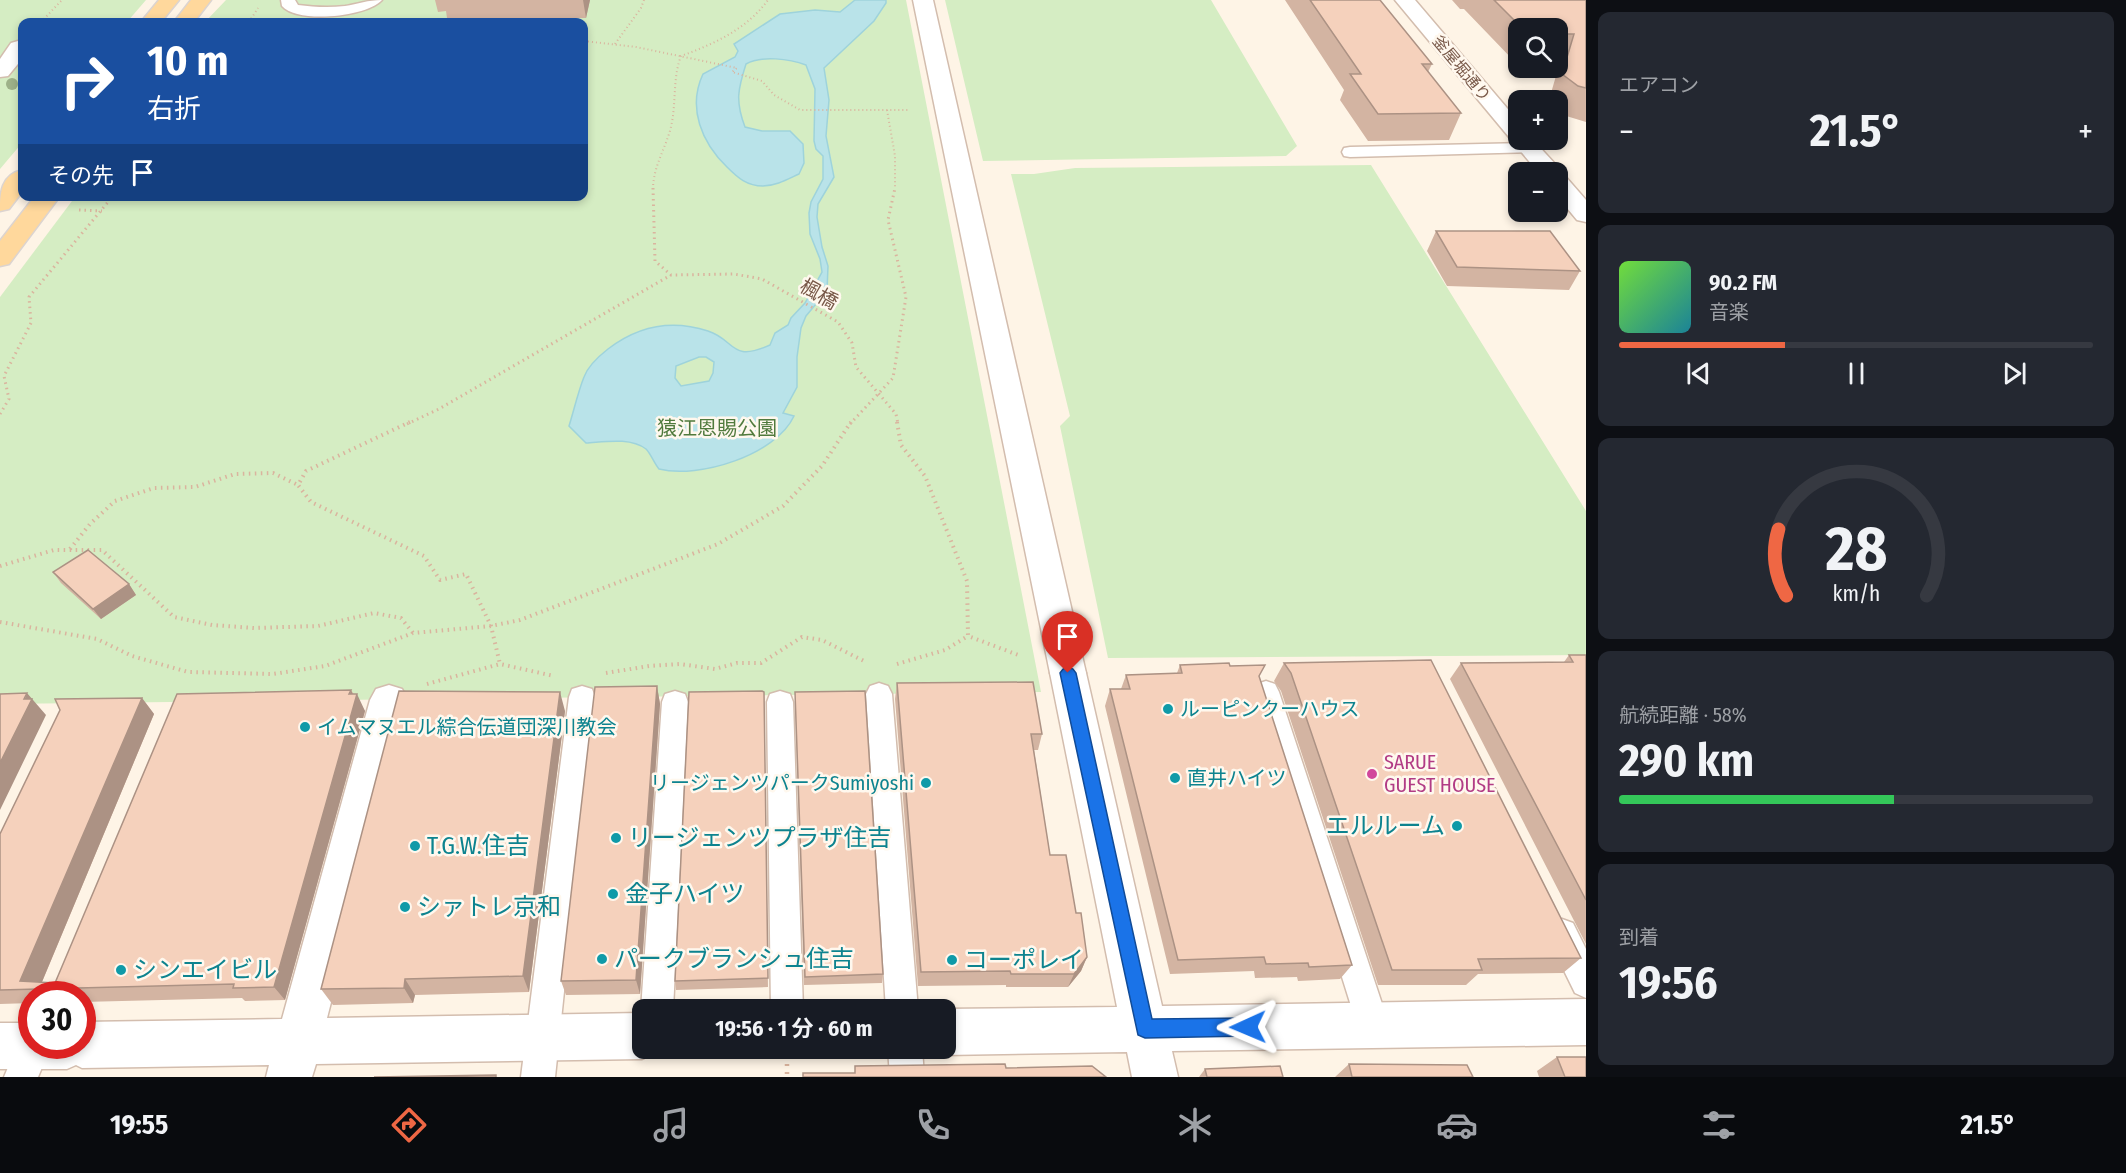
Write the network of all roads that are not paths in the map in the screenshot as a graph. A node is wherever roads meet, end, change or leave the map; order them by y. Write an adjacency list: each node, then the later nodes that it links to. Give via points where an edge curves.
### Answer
1 (169, 0): 7 (main road)
2 (201, 0): 8 (main road)
3 (288, 0): 4 (lane, via 288,6 294,9 338,11 362,7)
4 (375, 0)
5 (923, 0): 33 (street)
6 (1405, 0): 9 (street, 釜屋堀通り)
7 (154, 18)
8 (187, 18)
9 (1508, 123)
10 (1508, 142): 12 (lane)
11 (1531, 150): 13 (street, 釜屋堀通り)
12 (1350, 152)
13 (1541, 162)
14 (18, 182): 17 (main road)
15 (1568, 194): 18 (street)
16 (44, 201): 19 (main road)
17 (0, 204)
18 (1586, 215)
19 (0, 258)
20 (1266, 692): 32 (lane)
21 (879, 693): 30 (lane)
22 (582, 697): 39 (lane)
23 (389, 700): 41 (street)
24 (675, 702): 28 (lane)
25 (780, 702): 29 (lane)
26 (1549, 908): 27 (lane)
27 (1586, 982)
28 (658, 999)
29 (787, 999)
30 (901, 999)
31 (1586, 1022): 32 (street)
32 (1373, 1025): 33 (street)
33 (1145, 1029): 34 (street); 45 (street)
34 (956, 1032)
35 (632, 1038): 39 (street)
36 (18, 1046): 38 (street)
37 (96, 1046): 41 (street)
38 (0, 1047)
39 (541, 1057): 41 (street)
40 (29, 1059): 43 (lane)
41 (294, 1059)
42 (906, 1059): 44 (lane)
43 (21, 1077)
44 (907, 1077)
45 (1155, 1077)

